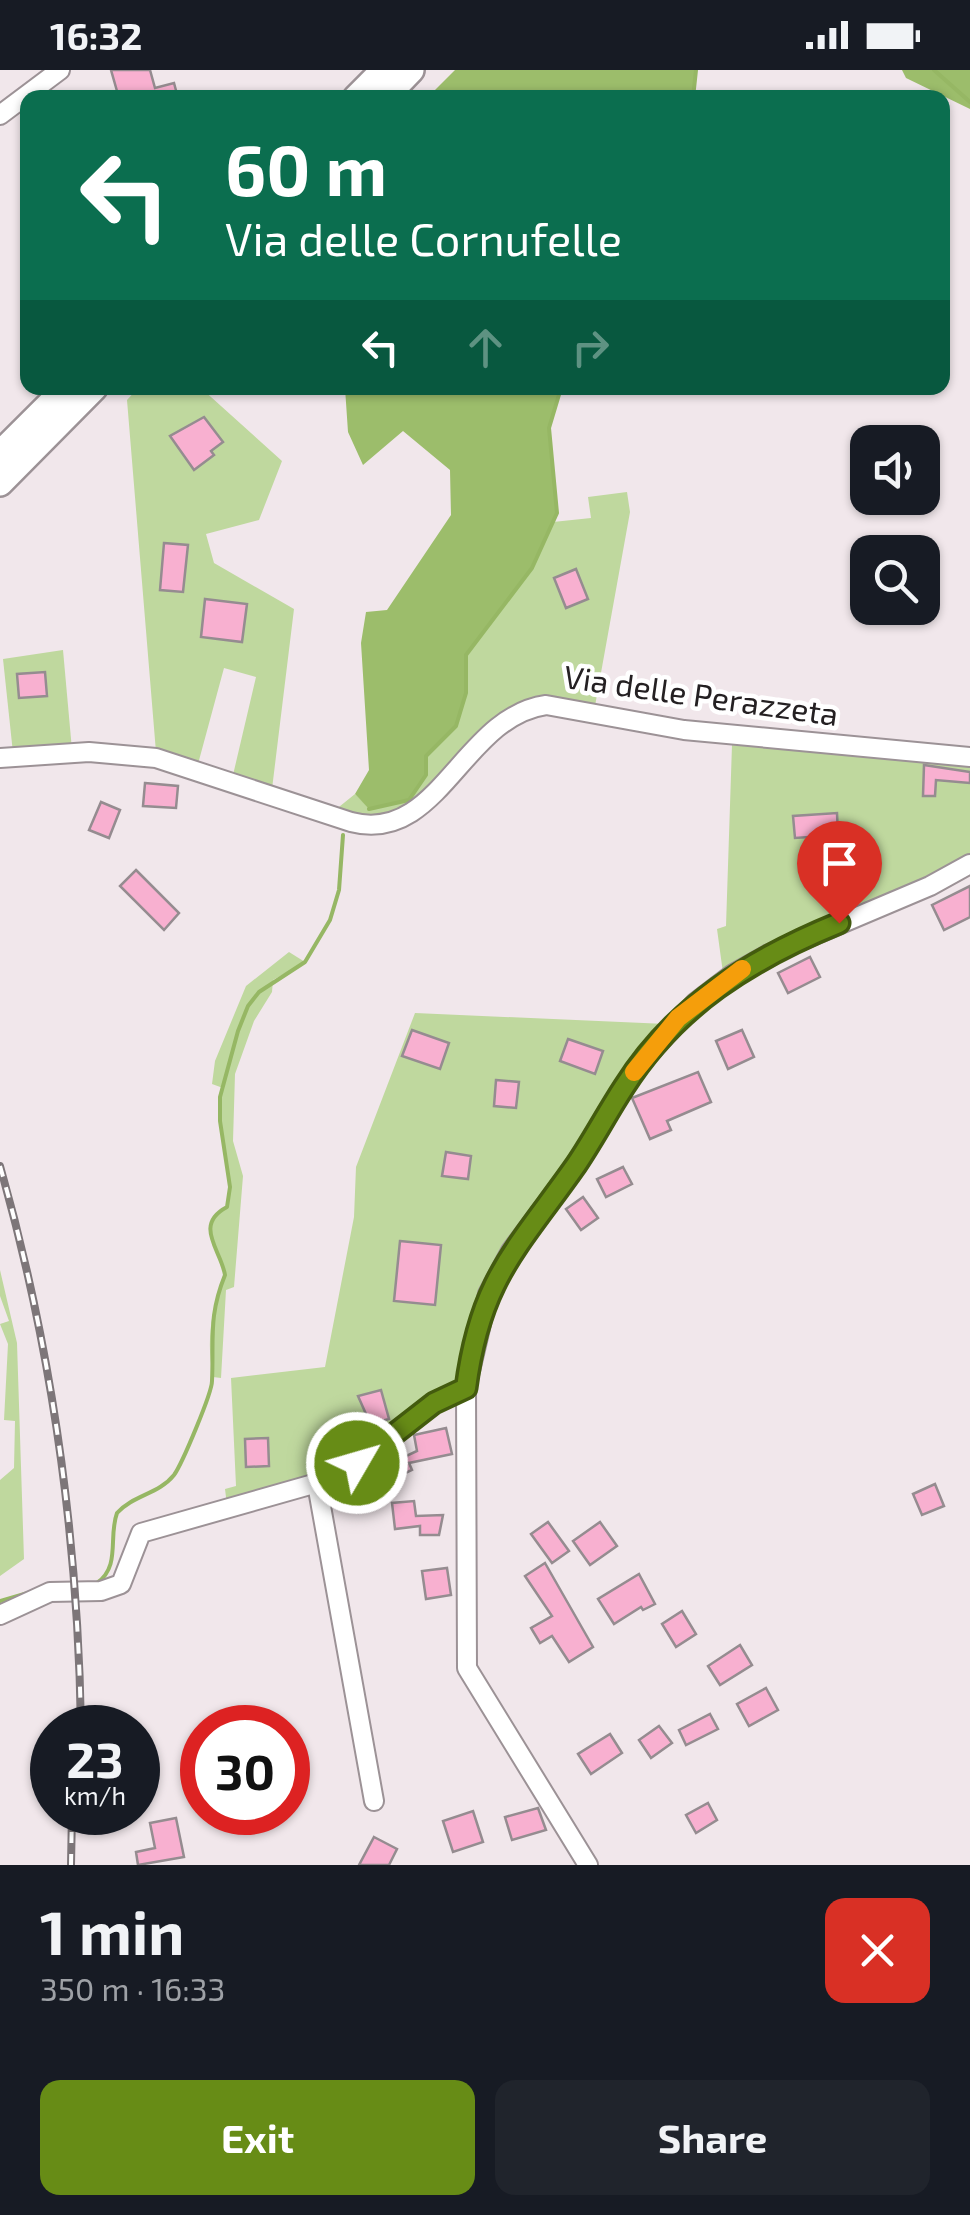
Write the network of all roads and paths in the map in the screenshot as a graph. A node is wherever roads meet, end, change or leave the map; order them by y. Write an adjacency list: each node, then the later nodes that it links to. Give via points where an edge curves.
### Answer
1 (60, 70): 4 (street)
2 (384, 70): 5 (highway)
3 (411, 70): 6 (highway)
4 (33, 90)
5 (364, 90)
6 (392, 90)
7 (59, 395): 9 (highway)
8 (87, 395): 10 (highway)
9 (0, 454)
10 (0, 482)
11 (970, 757): 12 (street, Via delle Perazzeta, via 684,730 552,705 500,724 421,806 376,826 156,758 89,752)
12 (0, 758)
13 (970, 864): 14 (street, via 747,966 670,1028 501,1267 480,1318)
14 (466, 1388): 15 (street, via 444,1396 345,1472); 18 (street, via 467,1668)
15 (317, 1484): 16 (street, via 141,1533 121,1584 50,1592); 17 (street)
16 (0, 1615)
17 (374, 1801)
18 (588, 1865)

